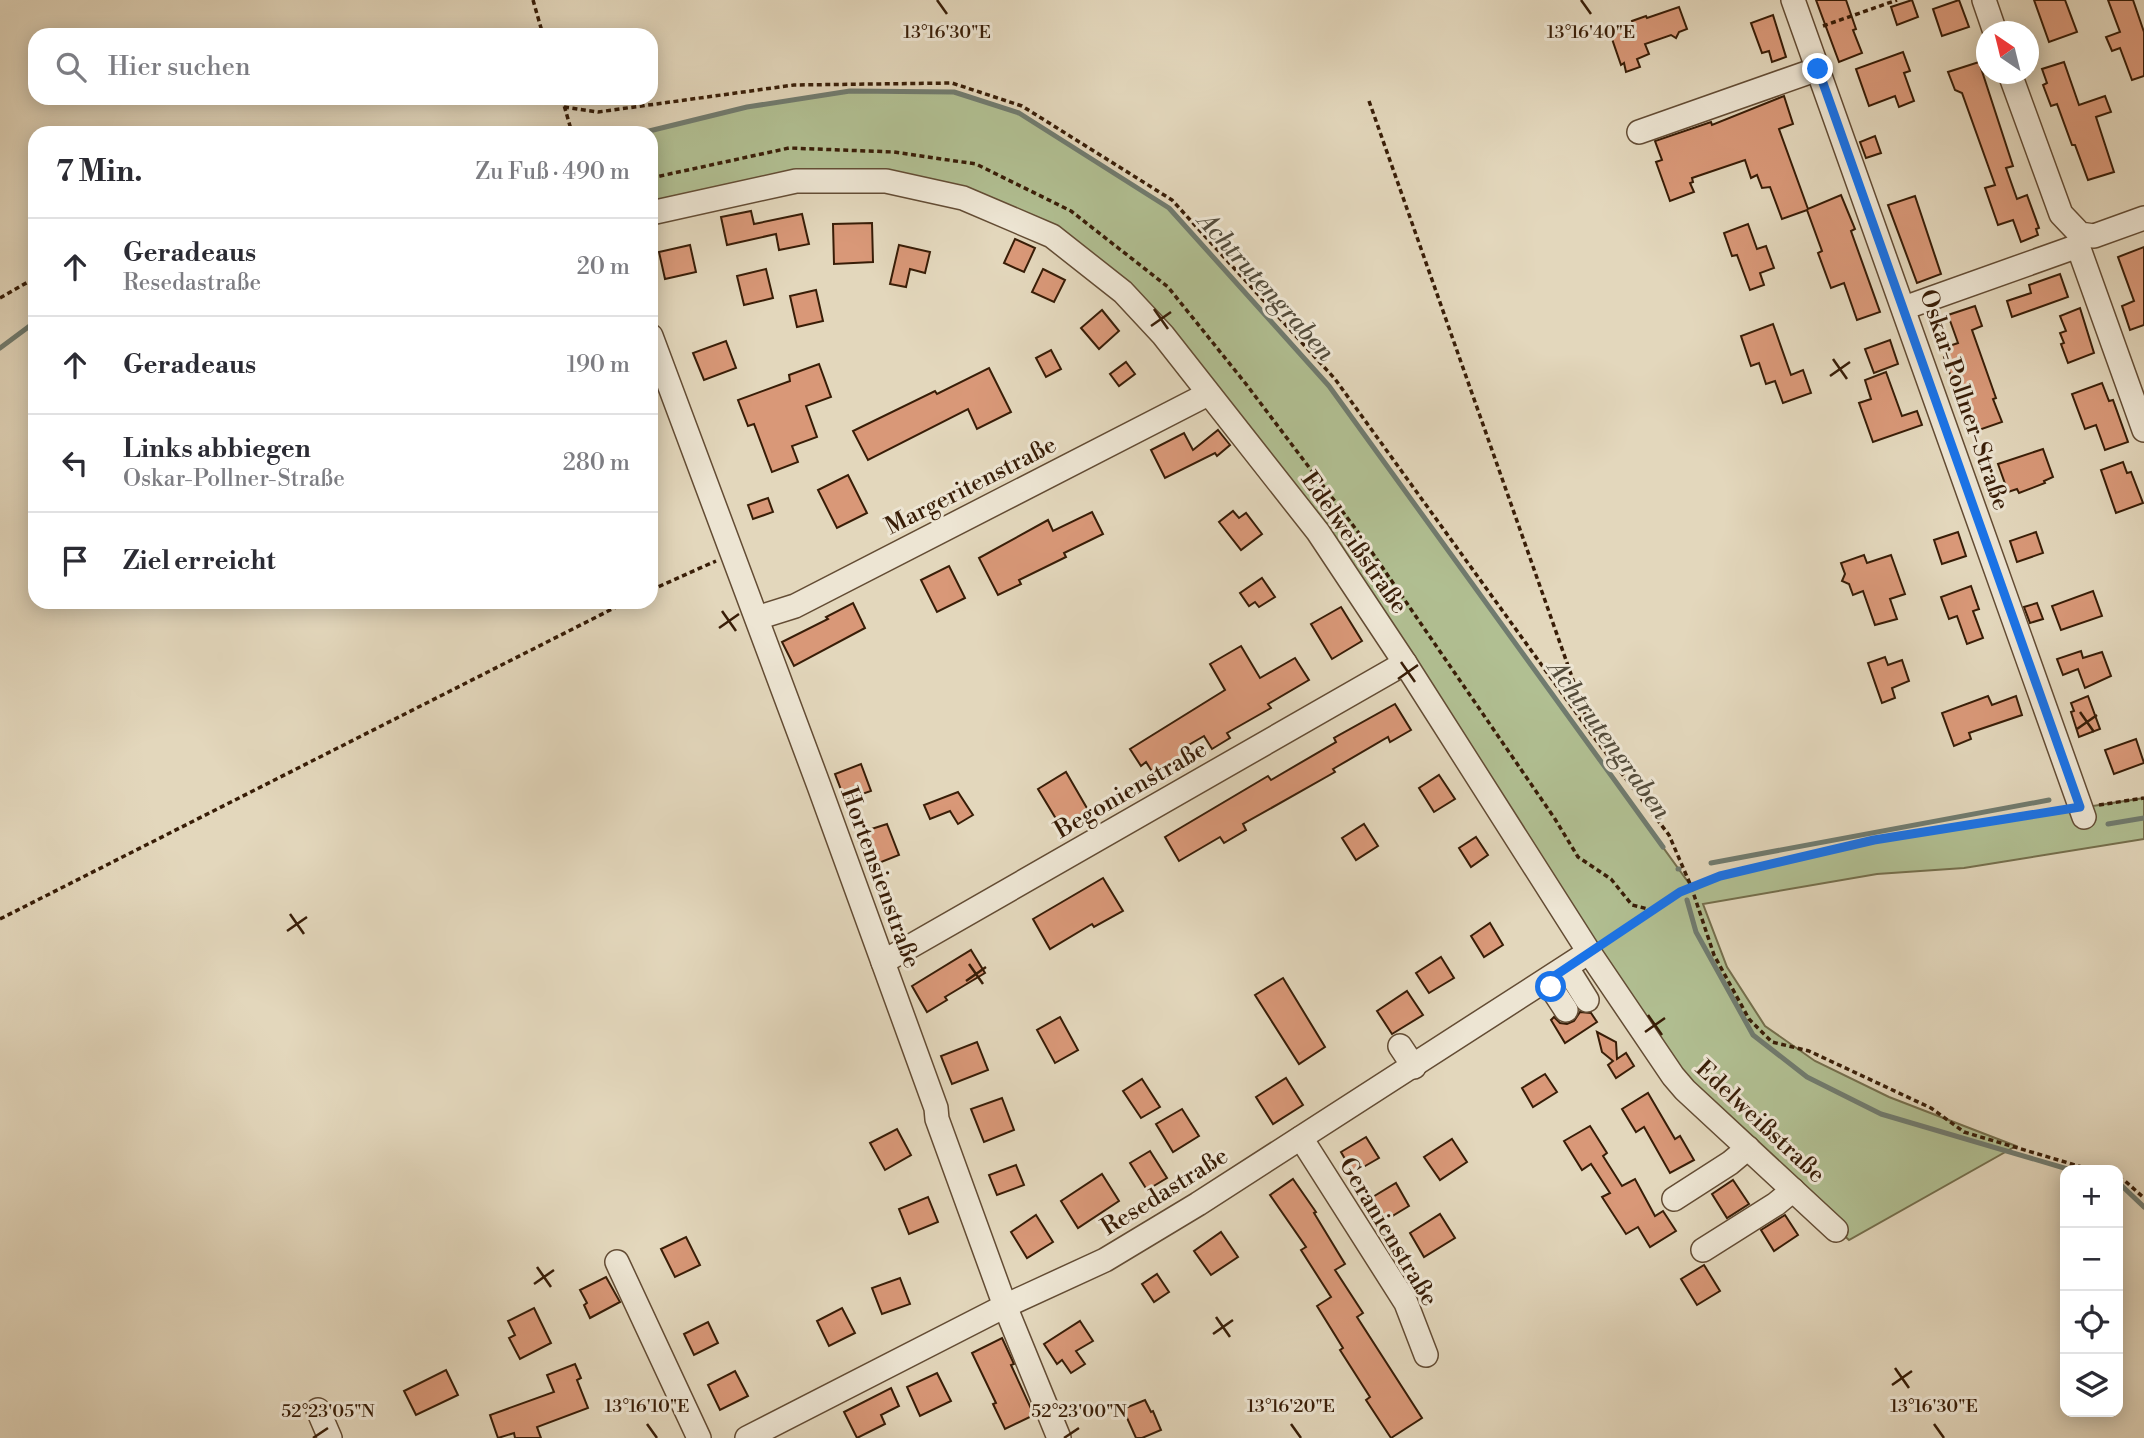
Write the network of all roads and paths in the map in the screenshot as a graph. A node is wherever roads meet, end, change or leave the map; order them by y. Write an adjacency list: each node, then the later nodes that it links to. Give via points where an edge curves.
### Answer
1 (533, 0): 6 (path)
2 (1793, 0): 7 (street, Oskar-Pollner-Straße)
3 (1897, 0): 7 (path)
4 (1984, 0): 5 (street)
5 (1991, 21)
6 (541, 28)
7 (1805, 33): 8 (street, Oskar-Pollner-Straße)
8 (1818, 69): 15 (street); 22 (street, Oskar-Pollner-Straße)
9 (2014, 84): 19 (street, via 2061,214)
10 (1369, 101): 31 (path)
11 (658, 104): 31 (path, via 794,85 952,83 1022,106 1172,200 1335,379)
12 (649, 105): 13 (path, via 598,112)
13 (564, 107): 14 (path)
14 (570, 126)
15 (1639, 132)
16 (658, 176): 35 (path, via 789,148 894,152 976,164 1071,211 1168,287 1358,532 1577,857 1611,879 1632,905)
17 (658, 211): 24 (street, Edelweißstraße, via 796,181 886,181 964,198 1052,236 1123,292)
18 (2144, 218): 19 (street)
19 (2079, 240): 22 (street); 25 (street)
20 (28, 282): 21 (path)
21 (0, 298)
22 (1904, 308): 33 (street, Oskar-Pollner-Straße)
23 (658, 355): 26 (street, Hortensienstraße)
24 (1208, 394): 29 (street, Margeritenstraße, via 795,606); 30 (street, Edelweißstraße, via 1318,532)
25 (2144, 430)
26 (732, 553): 27 (path); 29 (street, Hortensienstraße)
27 (658, 587)
28 (612, 609): 36 (path)
29 (757, 618): 38 (street, Hortensienstraße)
30 (1405, 663): 37 (street, Edelweißstraße); 38 (street, Begonienstraße)
31 (1593, 736): 34 (path, via 1669,835)
32 (2144, 798): 33 (path)
33 (2082, 812): 34 (path, via 1874,840)
34 (1691, 886): 35 (path); 47 (path, via 1714,955 1749,1019 1772,1042 1809,1051 1919,1102 1964,1132)
35 (1652, 910): 37 (path)
36 (0, 919)
37 (1589, 952): 39 (street, Resedastraße); 46 (street, Edelweißstraße, via 1673,1076)
38 (883, 962): 55 (street, Hortensienstraße)
39 (1567, 968): 40 (street, Resedastraße); 41 (street)
40 (1547, 981): 42 (street); 44 (street, Resedastraße)
41 (1587, 1000)
42 (1566, 1010)
43 (1400, 1046): 44 (street)
44 (1414, 1067): 45 (street, Resedastraße)
45 (1301, 1138): 55 (street, Resedastraße, via 1105,1260); 56 (street, Geranienstraße, via 1406,1303)
46 (1748, 1148): 49 (street, Edelweißstraße); 51 (street)
47 (2075, 1165)
48 (2123, 1180): 50 (path)
49 (1793, 1190): 52 (street, Edelweißstraße); 53 (street)
50 (2144, 1198)
51 (1674, 1199)
52 (1836, 1230)
53 (1703, 1250)
54 (617, 1262): 59 (street)
55 (1005, 1306): 60 (street, Resedastraße); 61 (street, Hortensienstraße)
56 (1426, 1355)
57 (318, 1410): 58 (street)
58 (330, 1438)
59 (699, 1438)
60 (747, 1438)
61 (1059, 1438)

